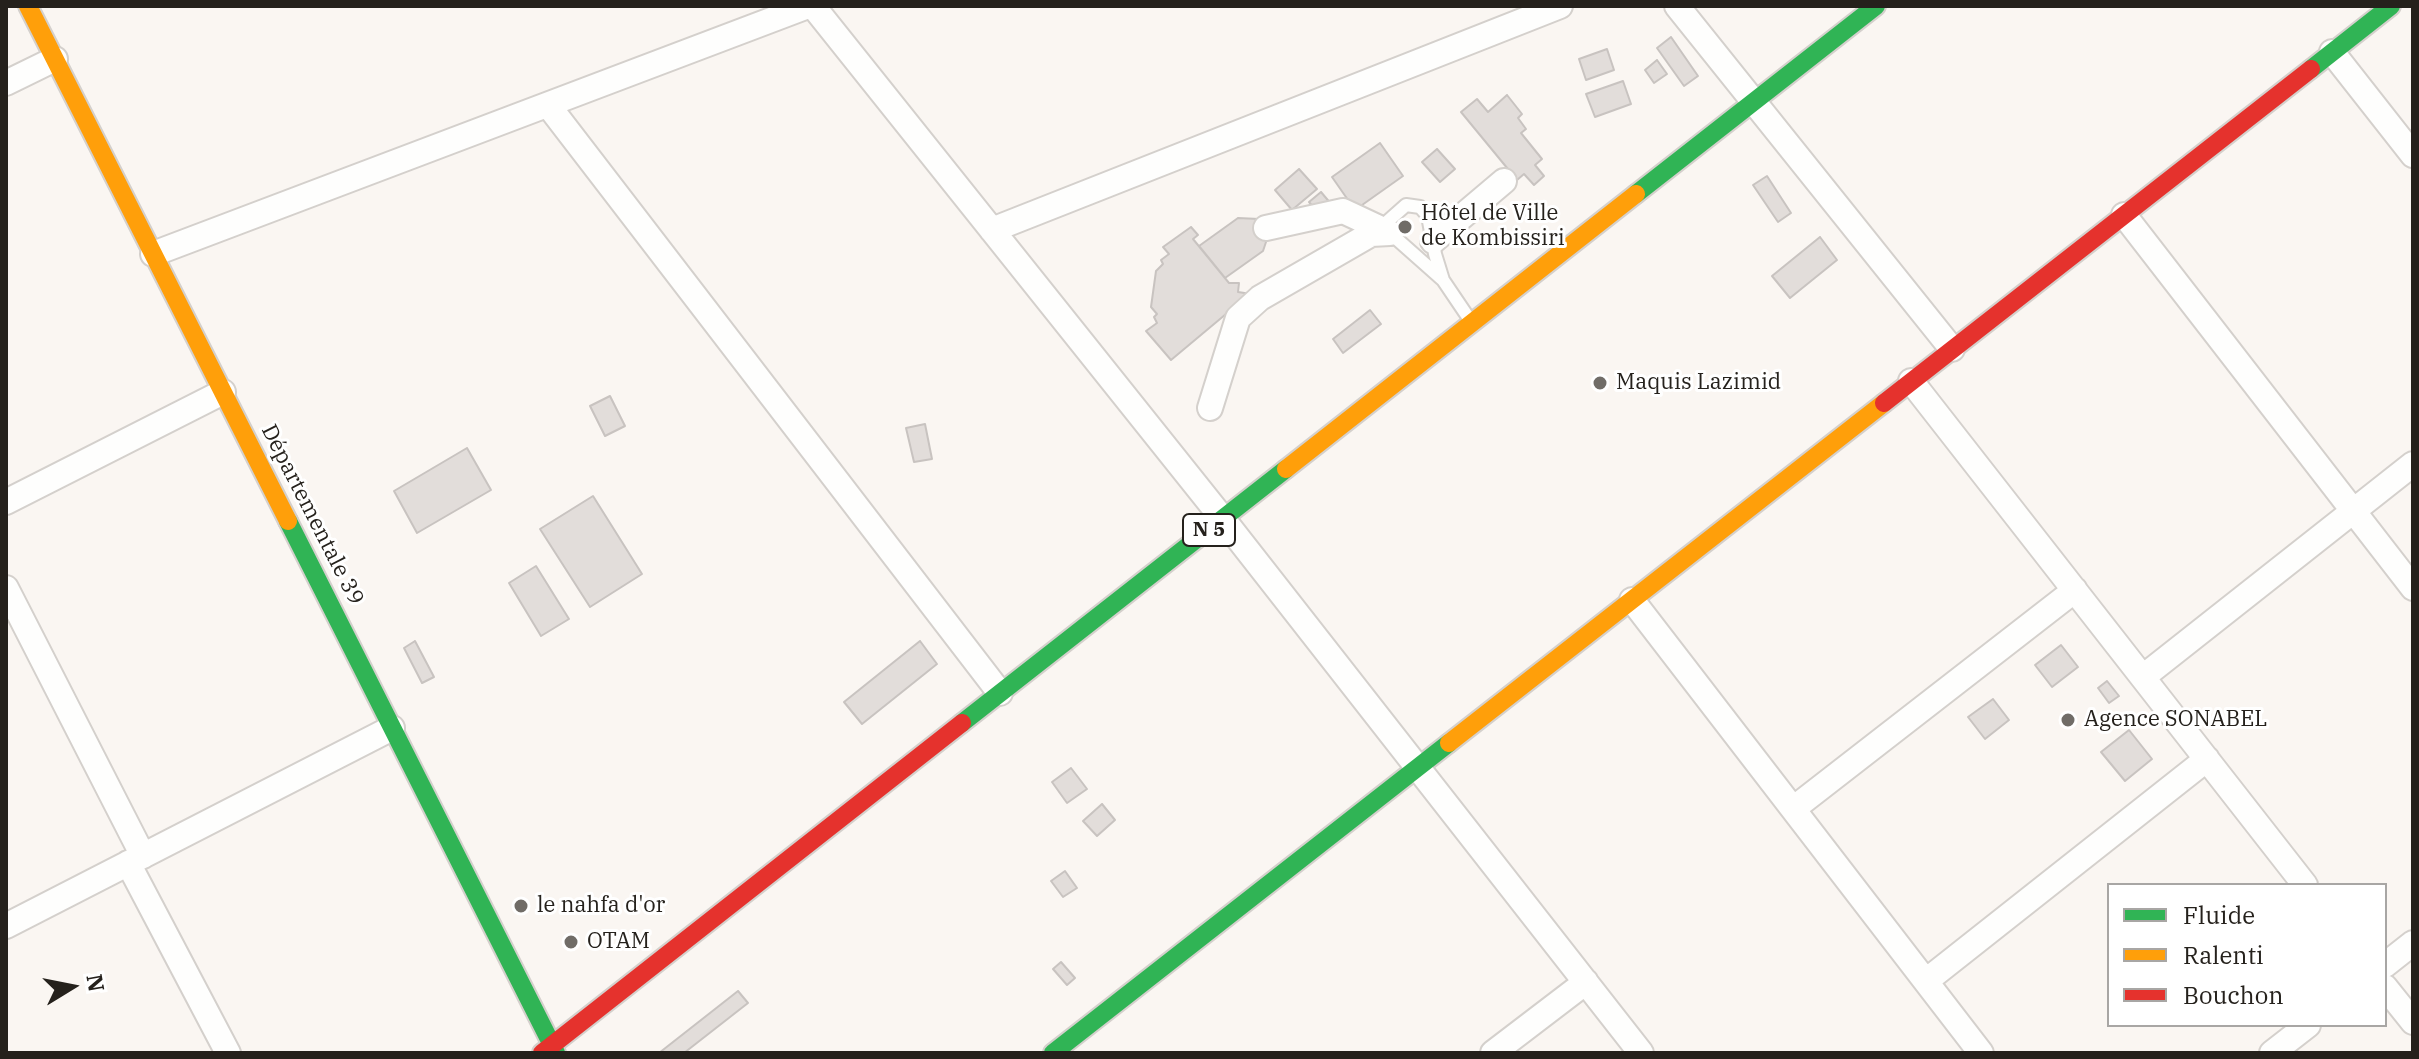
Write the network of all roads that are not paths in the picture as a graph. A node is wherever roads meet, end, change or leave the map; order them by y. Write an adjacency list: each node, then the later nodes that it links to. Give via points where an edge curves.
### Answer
1 (28, 6): 8 (main road, Départementale 39)
2 (811, 6): 11 (street); 16 (street)
3 (1560, 6): 16 (street)
4 (1677, 6): 10 (street)
5 (1876, 6): 10 (main road, N 5)
6 (2391, 6): 7 (main road)
7 (2332, 52): 12 (street); 14 (main road)
8 (55, 59): 9 (street); 19 (main road, Départementale 39)
9 (6, 83)
10 (1754, 102): 21 (main road, N 5); 22 (street)
11 (548, 105): 19 (street); 36 (street)
12 (2413, 155)
13 (1504, 181): 18 (street)
14 (2124, 215): 22 (main road); 28 (street)
15 (1266, 228): 17 (street, via 1343,211)
16 (992, 230): 29 (street)
17 (1390, 233): 18 (lane, via 1388,221 1394,214 1406,205 1420,207 1428,216); 20 (lane); 25 (street, via 1371,234 1260,298 1238,318)
18 (1433, 241): 20 (lane)
19 (153, 254): 24 (main road, Départementale 39)
20 (1443, 280): 21 (lane)
21 (1472, 323): 29 (main road, N 5)
22 (1952, 349): 23 (main road)
23 (1911, 381): 32 (street); 33 (main road)
24 (223, 392): 27 (street); 37 (main road, Départementale 39)
25 (1210, 408)
26 (2413, 464): 28 (street)
27 (6, 502)
28 (2353, 511): 31 (street); 35 (street)
29 (1223, 519): 36 (main road, N 5); 39 (street)
30 (6, 588): 34 (street)
31 (2413, 588)
32 (2075, 590): 35 (street); 40 (street)
33 (1632, 600): 39 (main road); 40 (street)
34 (13, 620): 41 (street)
35 (2143, 677): 38 (street)
36 (1000, 693): 52 (main road, N 5)
37 (392, 728): 41 (street); 52 (main road, Départementale 39)
38 (2207, 759): 42 (street); 46 (street)
39 (1418, 768): 47 (street); 54 (main road)
40 (1793, 809): 46 (street)
41 (136, 860): 43 (street); 53 (street)
42 (2303, 883)
43 (6, 926)
44 (2413, 943): 45 (street)
45 (2387, 963)
46 (1926, 981): 51 (street)
47 (1586, 982): 55 (street); 56 (street)
48 (2387, 990): 49 (street)
49 (2413, 1022)
50 (2305, 1027): 57 (street)
51 (1968, 1049)
52 (550, 1050)
53 (228, 1053)
54 (1053, 1053)
55 (1493, 1053)
56 (1641, 1053)
57 (2272, 1053)

